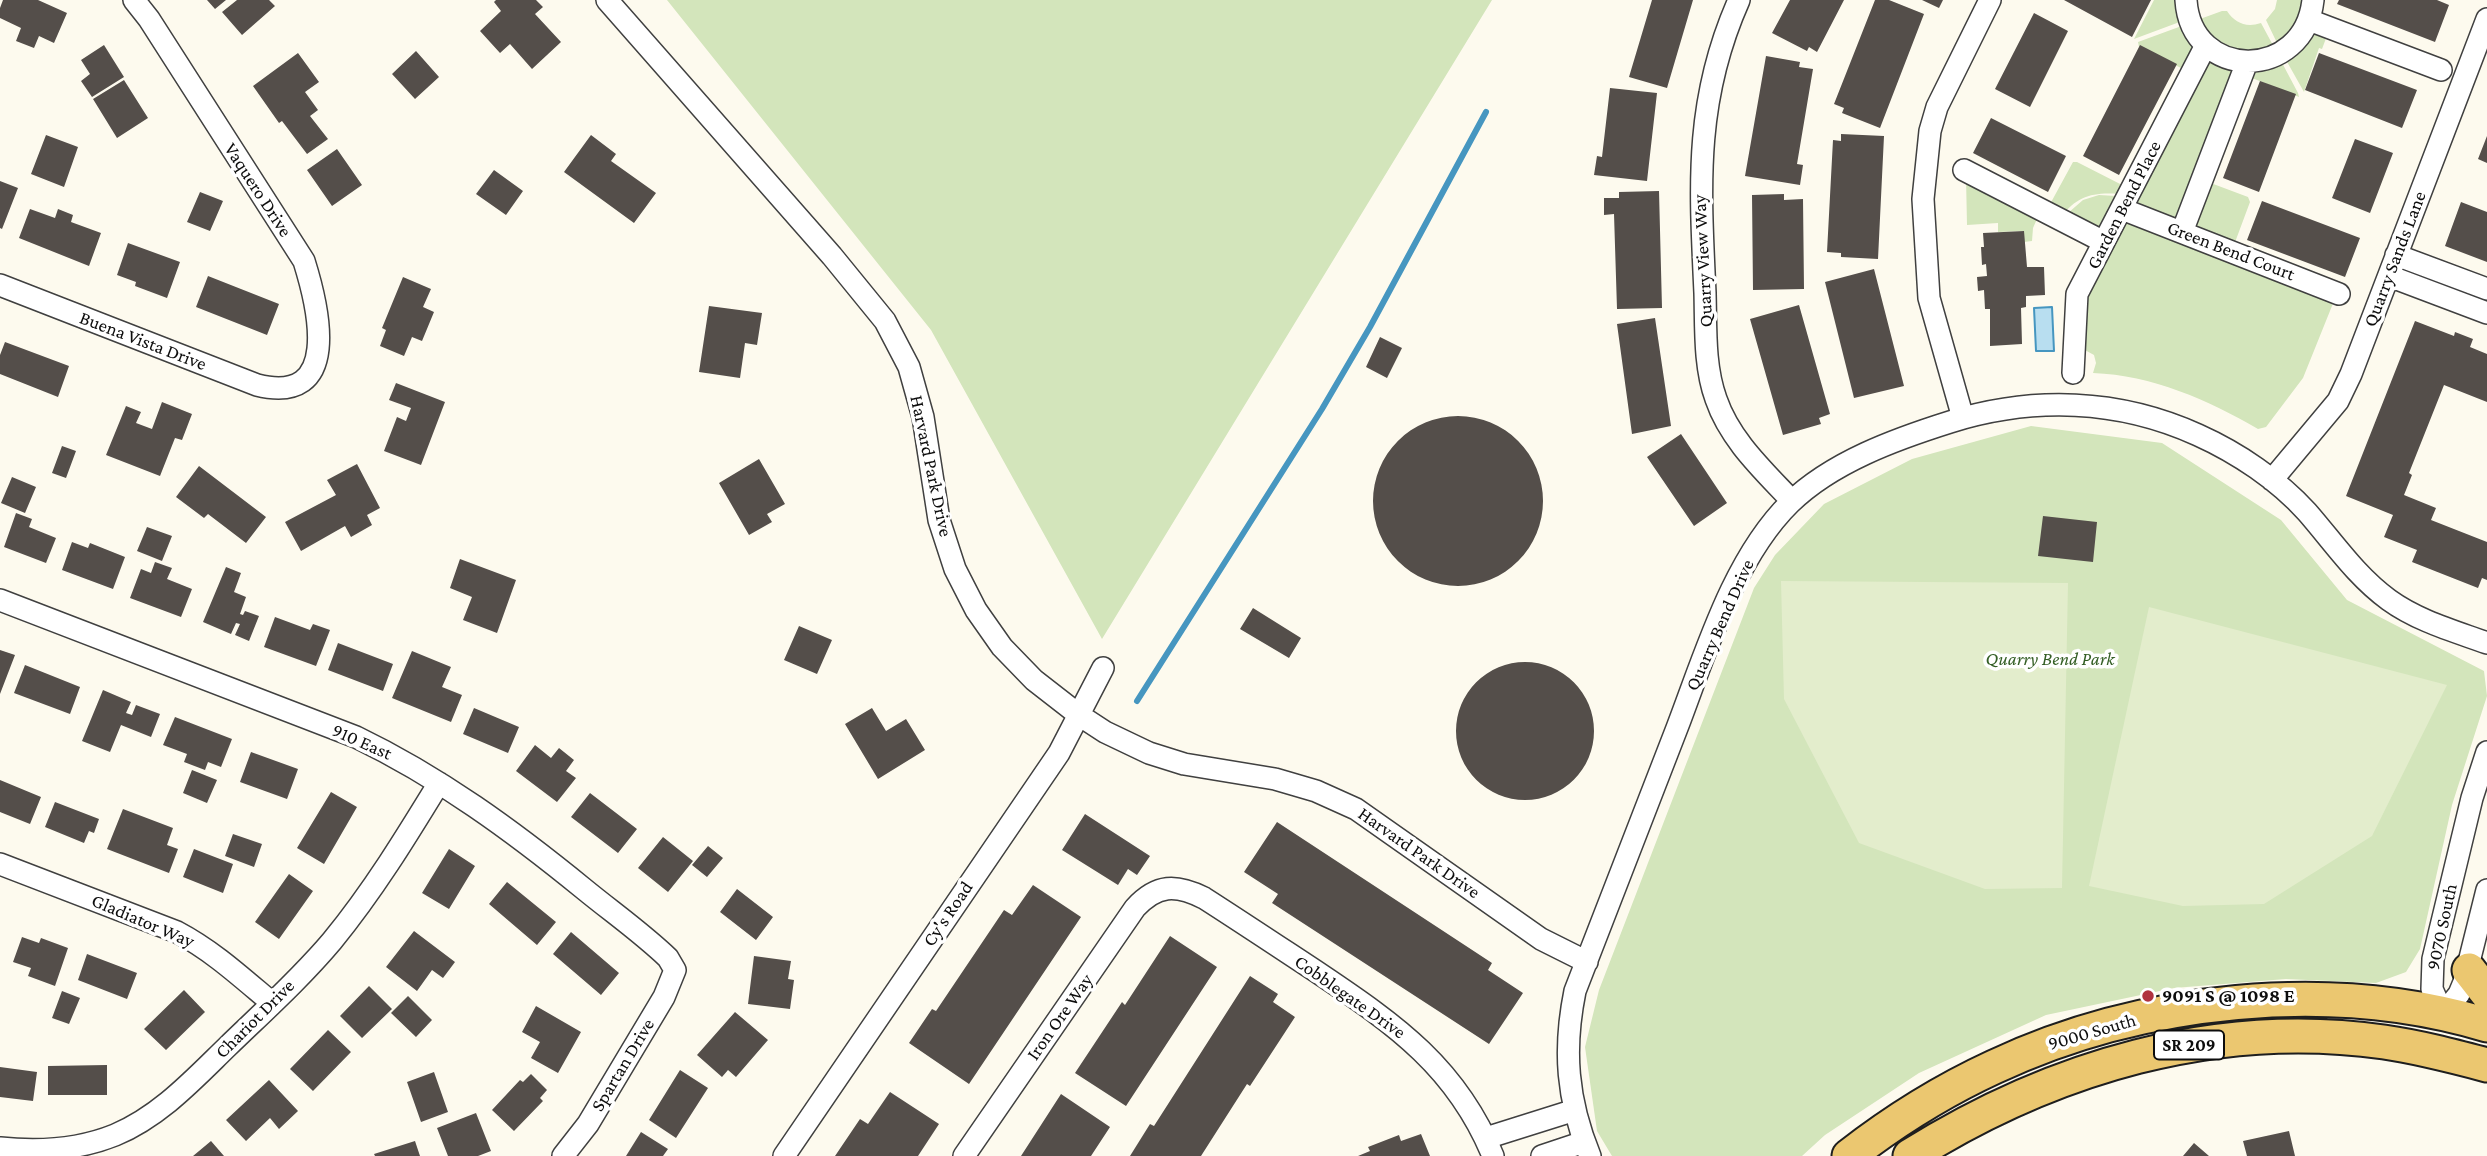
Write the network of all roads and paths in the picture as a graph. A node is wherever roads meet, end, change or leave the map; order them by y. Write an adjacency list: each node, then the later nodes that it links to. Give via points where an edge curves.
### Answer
1 (134, 0): 22 (street, Vaquero Drive, via 303,261 314,294 317,358 301,382)
2 (607, 0): 29 (street, Harvard Park Drive, via 885,321 909,367 923,417 939,520 955,569 1002,647 1034,680)
3 (1739, 0): 25 (street, Quarry View Way, via 1717,61 1701,152 1709,373 1733,434)
4 (1990, 0): 23 (street, via 1937,107 1923,199 1929,298)
5 (2186, 0): 8 (street, via 2190,21)
6 (2311, 10): 9 (street, via 2298,40 2280,54); 10 (street)
7 (2487, 19): 15 (street, Quarry Sands Lane)
8 (2206, 45): 9 (street, via 2225,57); 12 (street, Garden Bend Place)
9 (2247, 62): 13 (street)
10 (2441, 70)
11 (1964, 170): 14 (street)
12 (2122, 209): 13 (street, Green Bend Court); 14 (street, Garden Bend Place)
13 (2182, 232): 19 (street, Green Bend Court)
14 (2104, 242): 21 (street, Garden Bend Place, via 2076,299)
15 (2396, 256): 16 (street, Quarry Sands Lane); 18 (street)
16 (2389, 276): 20 (street); 24 (street, Quarry Sands Lane, via 2338,401)
17 (0, 285): 22 (street, Buena Vista Drive, via 257,385)
18 (2487, 289)
19 (2339, 294)
20 (2487, 313)
21 (2073, 373)
22 (288, 389)
23 (1963, 418): 24 (street, Quarry Bend Drive, via 2013,407 2114,407 2199,436); 25 (street, Quarry Bend Drive, via 1901,437 1843,464)
24 (2272, 480): 27 (street, Quarry Bend Drive, via 2304,509 2359,575 2391,602)
25 (1792, 501): 35 (street, Quarry Bend Drive, via 1763,534 1726,603)
26 (0, 600): 31 (street, 910 East, via 356,737)
27 (2487, 643)
28 (1103, 668): 29 (street, Cy's Road)
29 (1079, 715): 35 (street, Harvard Park Drive, via 1149,753 1184,764 1275,779 1356,809 1541,939); 49 (street, Cy's Road, via 1059,753)
30 (2487, 752): 39 (street, 9070 South, via 2432,959 2432,989)
31 (439, 783): 36 (street, 910 East, via 545,858 657,948); 38 (street, Chariot Drive, via 388,865 331,941)
32 (0, 864): 38 (street, Gladiator Way, via 177,932 222,960)
33 (1165, 889): 46 (street, Cobblegate Drive, via 1182,888 1204,898 1380,1014 1433,1061 1476,1118); 50 (street, Iron Ore Way, via 1135,908)
34 (2487, 890): 37 (street, 9070 South)
35 (1587, 962): 44 (street, Quarry Bend Drive, via 1569,1021 1567,1051)
36 (675, 970): 48 (street, Spartan Drive, via 664,997)
37 (2478, 981): 39 (street, 9070 South, via 2459,994)
38 (272, 1003): 45 (street, Chariot Drive, via 179,1094 115,1135 77,1147 40,1151)
39 (2443, 1014): 40 (main road, 9000 South / SR 209); 41 (main road); 42 (main road, via 2401,1022 2328,1016 2274,1018 2227,1029); 52 (main road, 9000 South / SR 209, via 2350,1002 2266,1001 2113,1024 1994,1066 1912,1111)
40 (2487, 1025)
41 (2487, 1043)
42 (2192, 1044): 43 (main road, 9000 South / SR 209, via 2271,1037 2346,1038 2424,1048); 53 (main road, 9000 South / SR 209, via 2116,1061 2044,1086 1976,1117)
43 (2487, 1065)
44 (1575, 1110): 46 (street); 47 (street, Quarry Bend Drive)
45 (0, 1147)
46 (1490, 1147)
47 (1587, 1149): 51 (street)
48 (564, 1156)
49 (784, 1156)
50 (964, 1156)
51 (1542, 1156)
52 (1849, 1156)
53 (1910, 1156)

